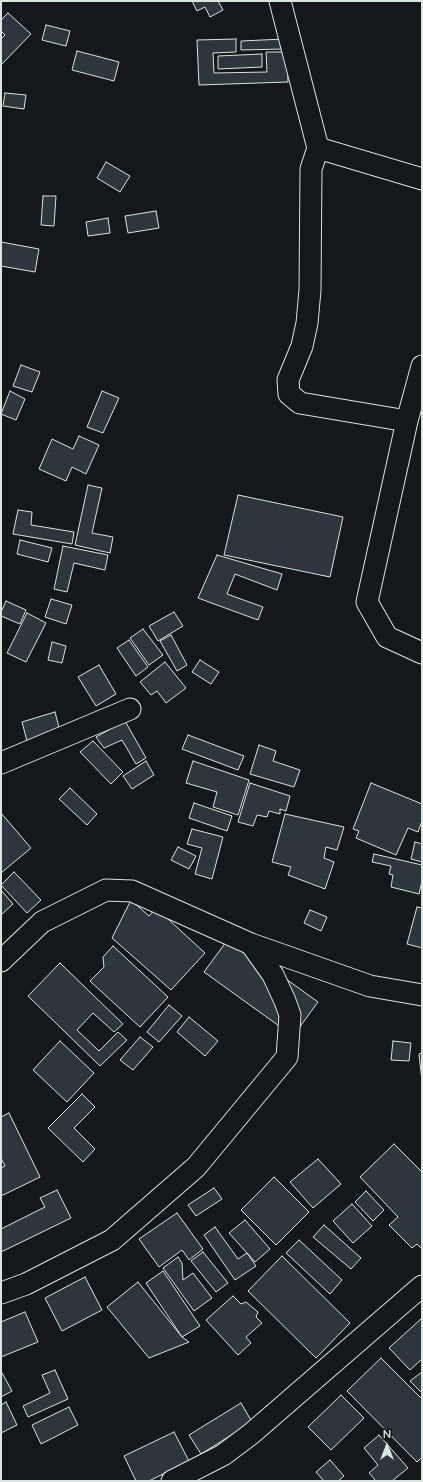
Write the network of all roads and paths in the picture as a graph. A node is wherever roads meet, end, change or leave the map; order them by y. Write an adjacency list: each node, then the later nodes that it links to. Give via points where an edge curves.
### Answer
1 (280, 1): 2 (street)
2 (318, 148): 3 (street); 6 (street, via 311,169 310,290 307,323 302,346 288,380 289,394 300,403)
3 (422, 179)
4 (422, 366): 5 (street)
5 (419, 390): 6 (street)
6 (406, 421): 7 (street, via 367,602 387,637)
7 (422, 653)
8 (130, 709): 9 (street)
9 (1, 763)
10 (251, 944): 11 (street, via 132,890 106,890 42,922); 12 (street, via 370,986); 14 (street, via 273,975 290,1016 287,1057 196,1167 112,1240 26,1284)
11 (1, 961)
12 (422, 995)
13 (422, 1286): 15 (street, via 251,1434 223,1455)
14 (1, 1293)
15 (172, 1481)

